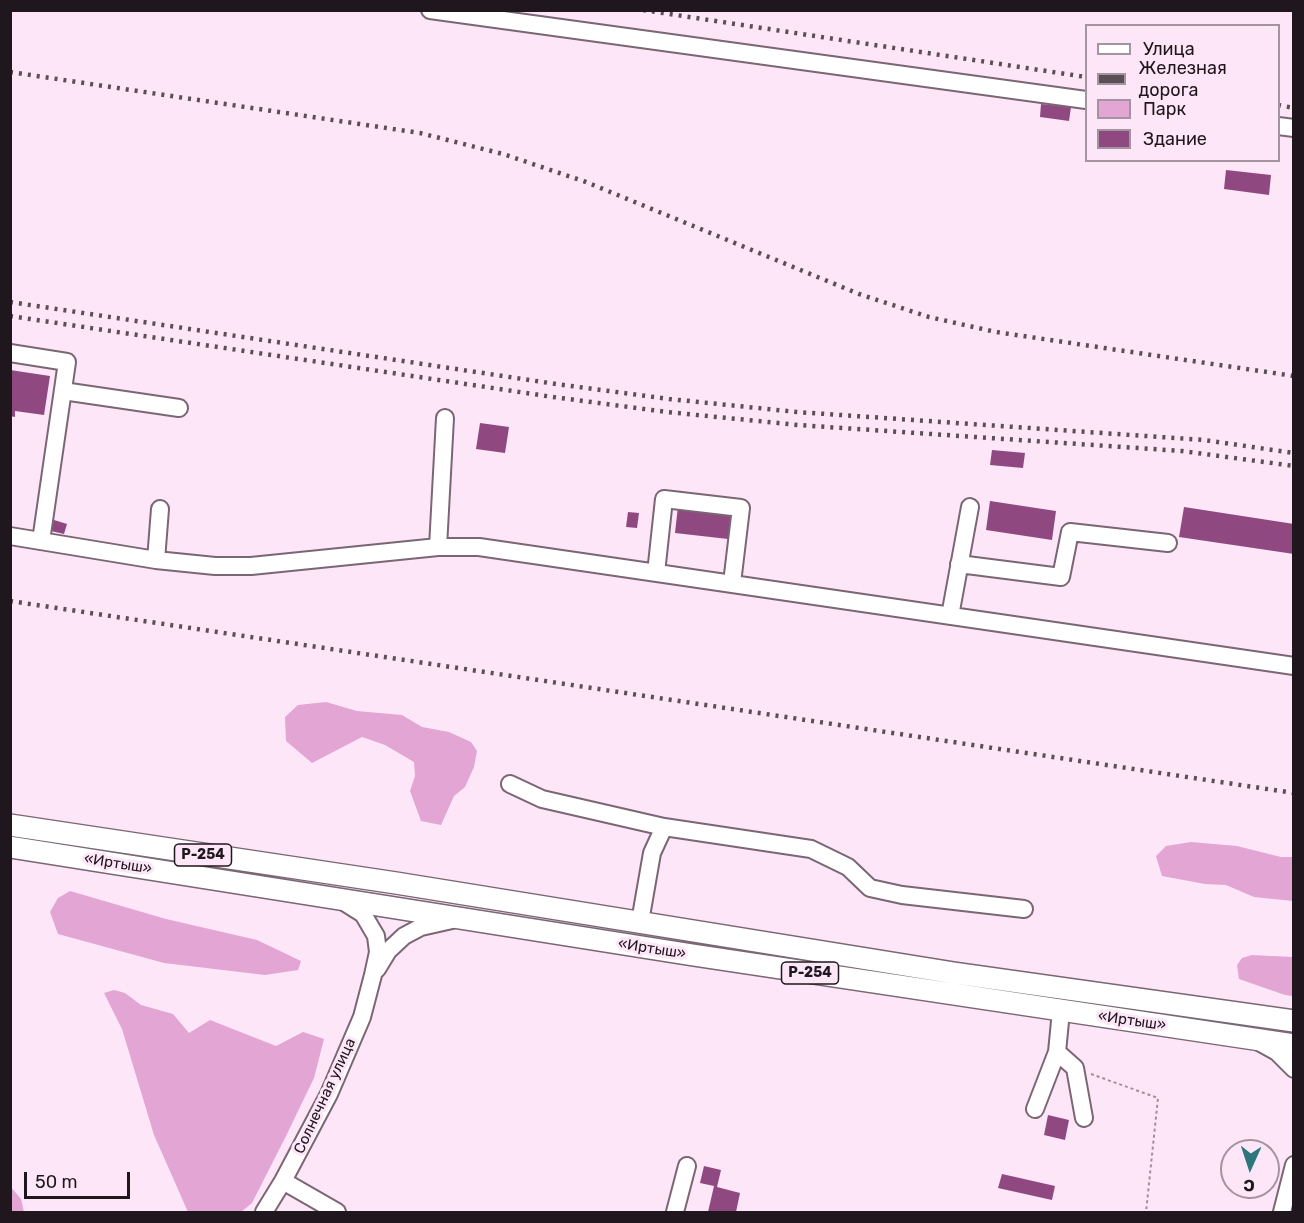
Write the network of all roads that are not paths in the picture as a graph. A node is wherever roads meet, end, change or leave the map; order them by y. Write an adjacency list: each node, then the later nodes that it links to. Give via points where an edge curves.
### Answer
1 (430, 10): 2 (street)
2 (1085, 100)
3 (10, 353): 4 (street, via 67,362)
4 (63, 391): 5 (street); 10 (street)
5 (179, 408)
6 (445, 418): 12 (street)
7 (970, 507): 14 (street)
8 (160, 509): 13 (street)
9 (10, 536): 10 (street)
10 (41, 541): 13 (street)
11 (1168, 543): 14 (street, via 1070,531 1061,577)
12 (438, 547): 13 (street, via 251,566); 15 (street, via 479,547)
13 (156, 560)
14 (960, 564): 17 (street)
15 (656, 573): 16 (street); 16 (street, via 664,499 741,508)
16 (732, 583): 17 (street)
17 (950, 616): 18 (street)
18 (1293, 666)
19 (510, 784): 21 (street, via 542,798)
20 (10, 825): 26 (main road, «Иртыш» / Р-254)
21 (664, 827): 24 (street, via 811,849 848,867 870,888 902,896); 26 (street, via 652,853)
22 (10, 847): 23 (main road, «Иртыш» / Р-254)
23 (327, 897): 25 (main road, «Иртыш» / Р-254); 27 (street, via 352,905 373,928 378,952)
24 (1024, 909)
25 (459, 918): 27 (street, via 421,927 404,936 388,951); 28 (main road, «Иртыш» / Р-254)
26 (640, 922): 29 (main road, «Иртыш» / Р-254, via 954,973)
27 (374, 975): 38 (street, Солнечная улица, via 362,1017 329,1094)
28 (1061, 1011): 30 (main road, «Иртыш» / Р-254); 32 (street)
29 (1293, 1021)
30 (1252, 1039): 31 (main road, «Иртыш» / Р-254); 33 (street, via 1277,1052)
31 (1293, 1045)
32 (1057, 1052): 34 (street); 35 (street, via 1075,1068)
33 (1293, 1069)
34 (1035, 1109)
35 (1084, 1118)
36 (1293, 1165): 42 (street)
37 (687, 1166): 41 (street)
38 (283, 1181): 39 (street, Солнечная улица); 40 (street)
39 (264, 1212)
40 (337, 1212)
41 (675, 1212)
42 (1282, 1212)

